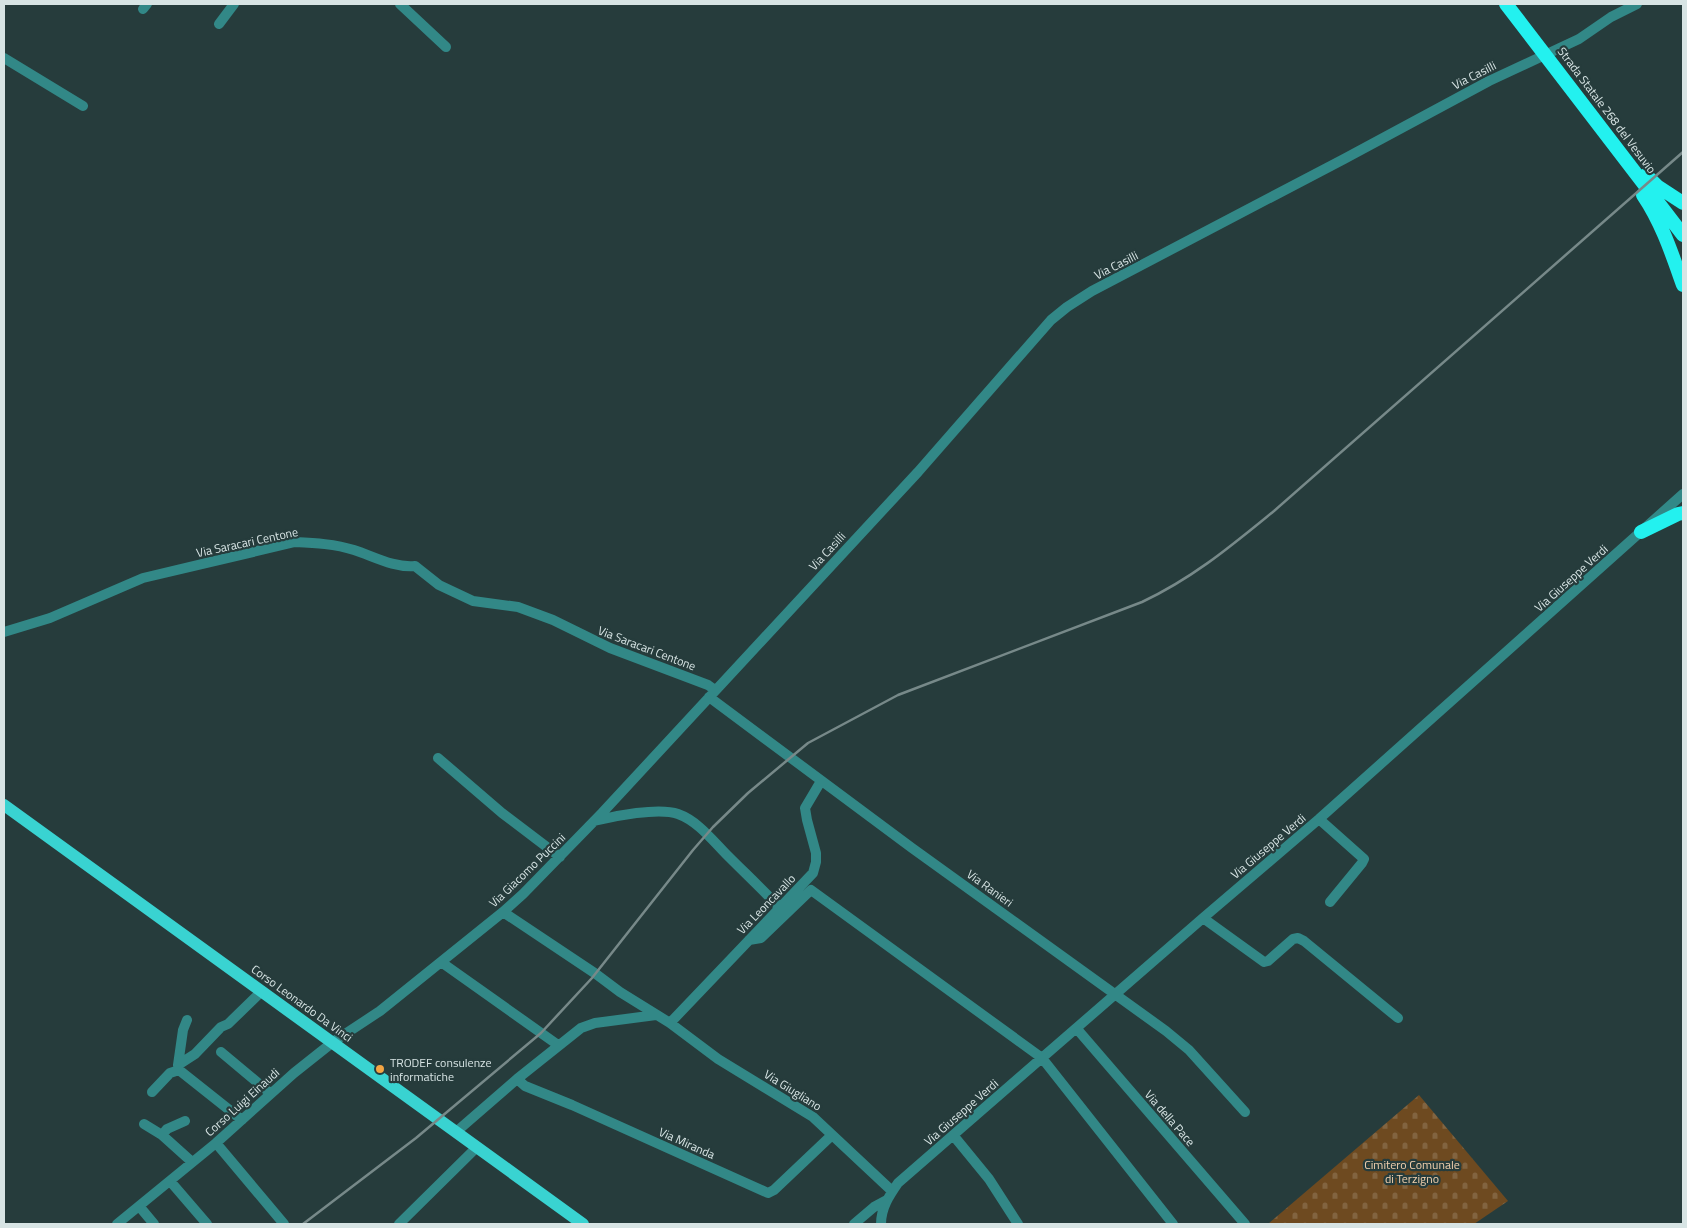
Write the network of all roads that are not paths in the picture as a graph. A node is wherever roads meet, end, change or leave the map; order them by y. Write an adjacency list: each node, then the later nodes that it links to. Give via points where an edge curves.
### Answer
1 (234, 4): 5 (street)
2 (400, 4): 6 (street)
3 (1506, 4): 8 (highway, Strada Statale 268 del Vesuvio)
4 (1637, 4): 19 (street, Via Casilli, via 1579,39 1480,86 1067,307 1051,320 918,472)
5 (218, 24)
6 (446, 47)
7 (4, 58): 9 (street)
8 (1580, 100): 10 (highway, Strada Statale 268 del Vesuvio); 10 (highway, via 1619,141)
9 (84, 106)
10 (1638, 176): 11 (highway)
11 (1651, 192): 12 (highway); 13 (highway, Strada Statale 268 del Vesuvio); 14 (highway)
12 (1683, 203)
13 (1683, 235)
14 (1683, 285)
15 (1683, 494): 17 (street, Via Giuseppe Verdi)
16 (1683, 513): 17 (highway)
17 (1641, 532): 23 (street, Via Giuseppe Verdi)
18 (4, 632): 19 (street, Via Saracari Centone, via 50,618 143,578 295,542 309,542 352,549 403,567 415,566 440,585 473,601 518,607 553,620 610,648 708,685)
19 (712, 693): 21 (street, Via Ranieri); 24 (street, Via Giacomo Puccini)
20 (438, 758): 25 (street)
21 (821, 781): 27 (street, Via Leoncavallo, via 806,808 816,853 813,873); 33 (street, Via Ranieri)
22 (4, 805): 32 (main road, Corso Leonardo Da Vinci)
23 (1320, 819): 26 (street, via 1364,859); 29 (street, Via Giuseppe Verdi)
24 (592, 822): 25 (street, Via Giacomo Puccini); 27 (street, via 660,811 676,813 715,842)
25 (560, 858): 28 (street, Via Giacomo Puccini)
26 (1330, 902)
27 (780, 908): 30 (street, Via Leoncavallo)
28 (503, 912): 31 (street, Via Giacomo Puccini); 34 (street, Via Giugliano)
29 (1203, 918): 33 (street, Via Giuseppe Verdi); 35 (street, via 1264,962 1293,939 1304,941)
30 (749, 940): 37 (street, Via Leoncavallo); 42 (street, via 761,938 810,890)
31 (441, 962): 39 (street, Via Giacomo Puccini, via 380,1011); 40 (street)
32 (262, 991): 39 (main road, Corso Leonardo Da Vinci); 43 (street)
33 (1116, 994): 38 (street, Via Giuseppe Verdi); 47 (street, Via Ranieri, via 1179,1041)
34 (656, 1015): 37 (street, Via Giugliano); 40 (street, via 589,1025)
35 (1398, 1018)
36 (187, 1020): 43 (street)
37 (670, 1022): 52 (street, Via Giugliano, via 718,1059 813,1117)
38 (1077, 1029): 42 (street, Via Giuseppe Verdi); 71 (street, Via della Pace)
39 (333, 1042): 46 (street, Corso Luigi Einaudi); 51 (main road, Corso Leonardo Da Vinci)
40 (558, 1045): 44 (street)
41 (221, 1052): 46 (street)
42 (1042, 1058): 54 (street, Via Giuseppe Verdi); 70 (street)
43 (178, 1068): 45 (street); 48 (street)
44 (517, 1079): 51 (street); 52 (street, Via Miranda, via 525,1086 768,1192 774,1190)
45 (152, 1092)
46 (270, 1093): 48 (street, Corso Luigi Einaudi)
47 (1245, 1112)
48 (242, 1120): 55 (street, Corso Luigi Einaudi)
49 (185, 1121): 53 (street, via 167,1129)
50 (144, 1124): 53 (street)
51 (456, 1132): 56 (main road, Corso Leonardo Da Vinci)
52 (832, 1134): 59 (street, Via Giugliano)
53 (162, 1135): 57 (street)
54 (953, 1135): 59 (street, Via Giuseppe Verdi, via 898,1183); 69 (street, via 990,1179)
55 (216, 1143): 57 (street, Corso Luigi Einaudi); 64 (street)
56 (477, 1147): 65 (street); 66 (main road, Corso Leonardo Da Vinci)
57 (192, 1162): 58 (street, Corso Luigi Einaudi)
58 (170, 1181): 60 (street, Corso Luigi Einaudi); 63 (street)
59 (889, 1195): 67 (street, Via Giuseppe Verdi); 68 (street)
60 (139, 1206): 61 (street, Corso Luigi Einaudi); 62 (street)
61 (117, 1224)
62 (154, 1224)
63 (206, 1224)
64 (284, 1224)
65 (399, 1224)
66 (583, 1224)
67 (854, 1224)
68 (881, 1224)
69 (1018, 1224)
70 (1173, 1224)
71 (1245, 1224)

